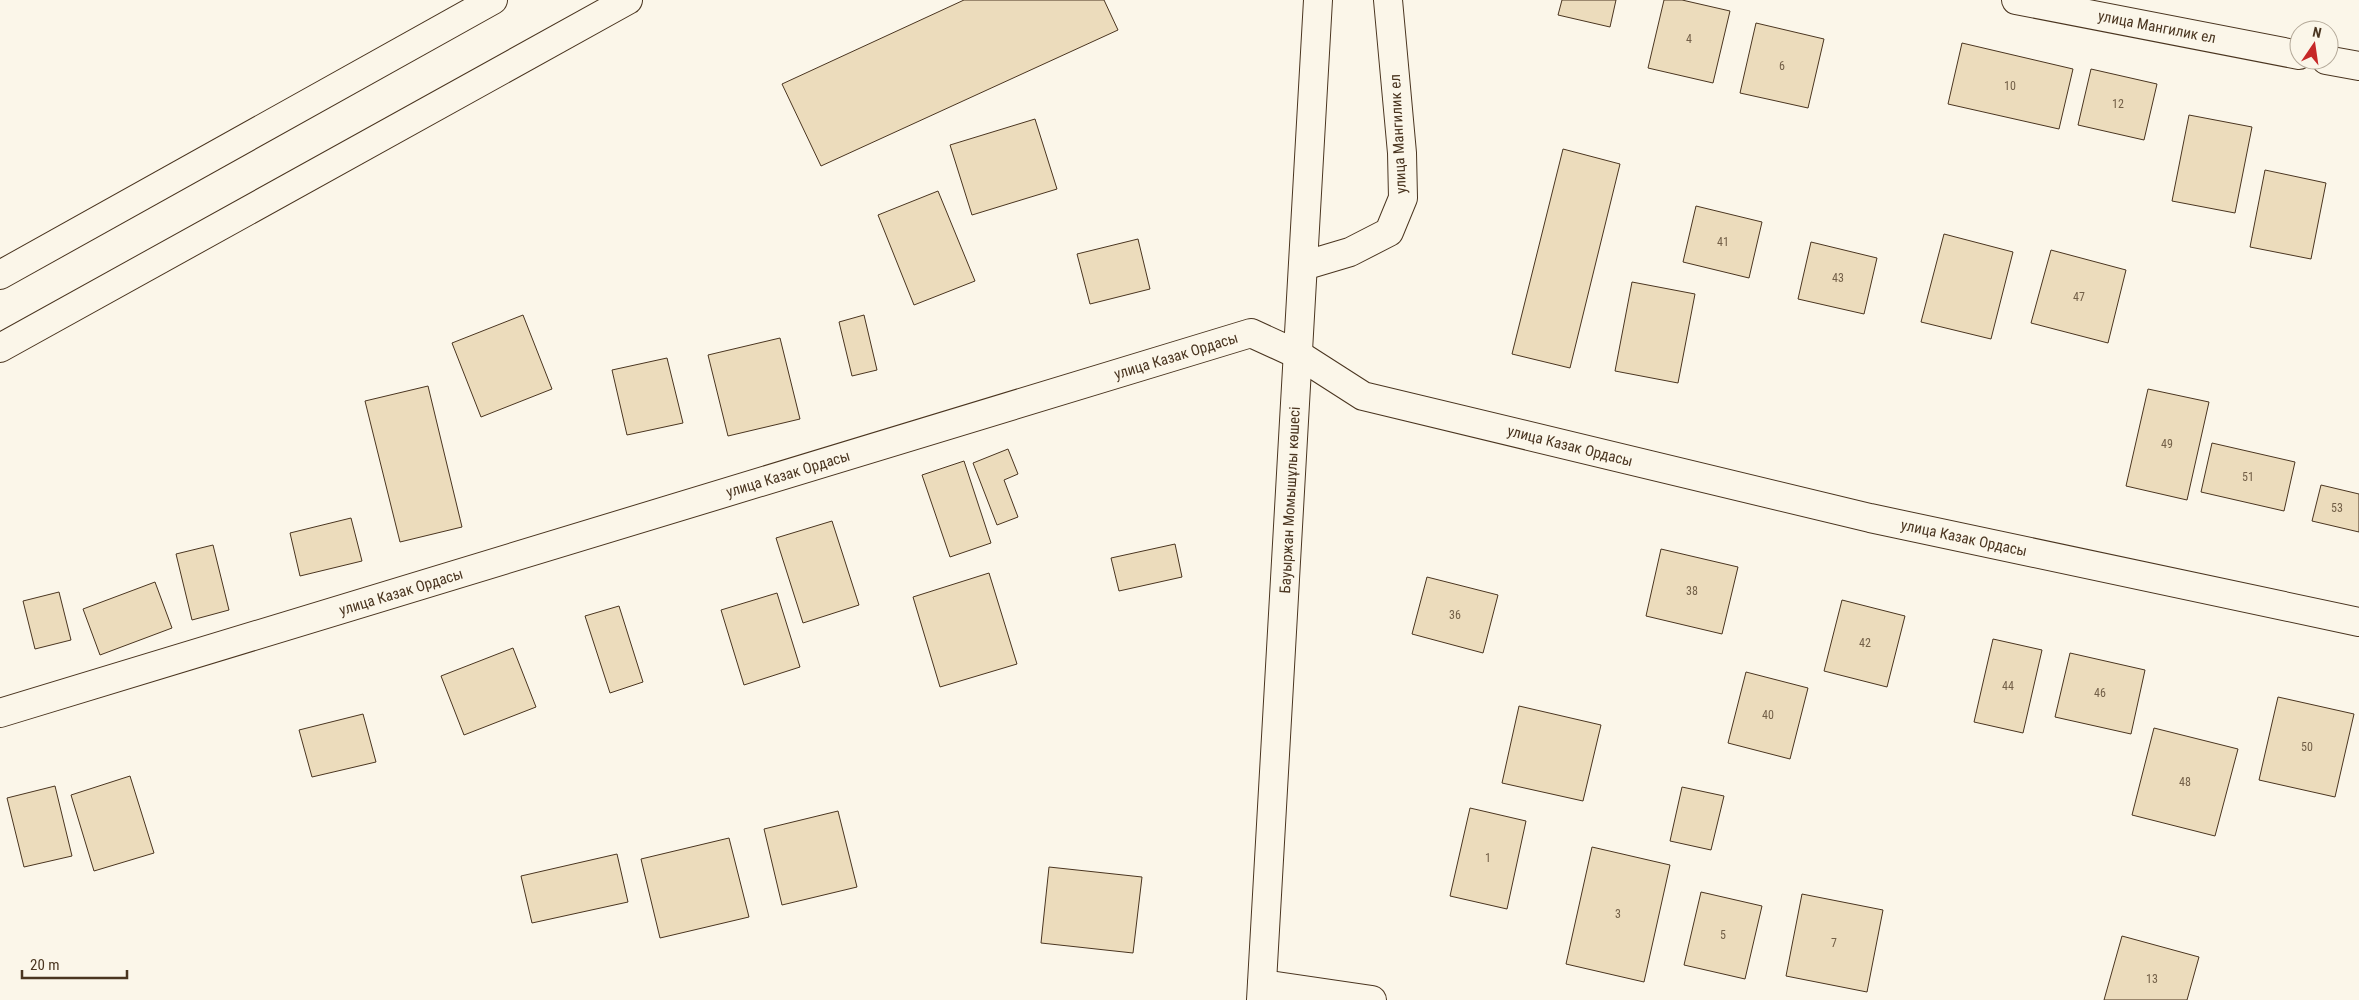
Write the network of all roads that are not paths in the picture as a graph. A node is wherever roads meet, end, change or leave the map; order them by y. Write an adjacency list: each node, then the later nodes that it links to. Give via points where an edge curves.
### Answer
1 (494, 0): 10 (main road)
2 (628, 0): 11 (main road)
3 (1318, 0): 9 (main road, Бауыржан Момышұлы көшесі)
4 (1388, 0): 9 (main road, улица Мангилик ел, via 1403,198 1390,232 1350,252)
5 (2016, 0): 6 (main road, улица Мангилик ел)
6 (2289, 53)
7 (2339, 62): 8 (main road)
8 (2359, 66)
9 (1304, 266): 12 (main road, Бауыржан Момышұлы көшесі)
10 (0, 275)
11 (0, 348)
12 (1299, 355): 13 (main road, улица Казак Ордасы, via 1363,396 1870,518); 14 (main road, улица Казак Ордасы, via 1251,333); 15 (main road, Бауыржан Момышұлы көшесі)
13 (2359, 622)
14 (0, 713)
15 (1262, 992): 16 (main road)
16 (1372, 1000)

